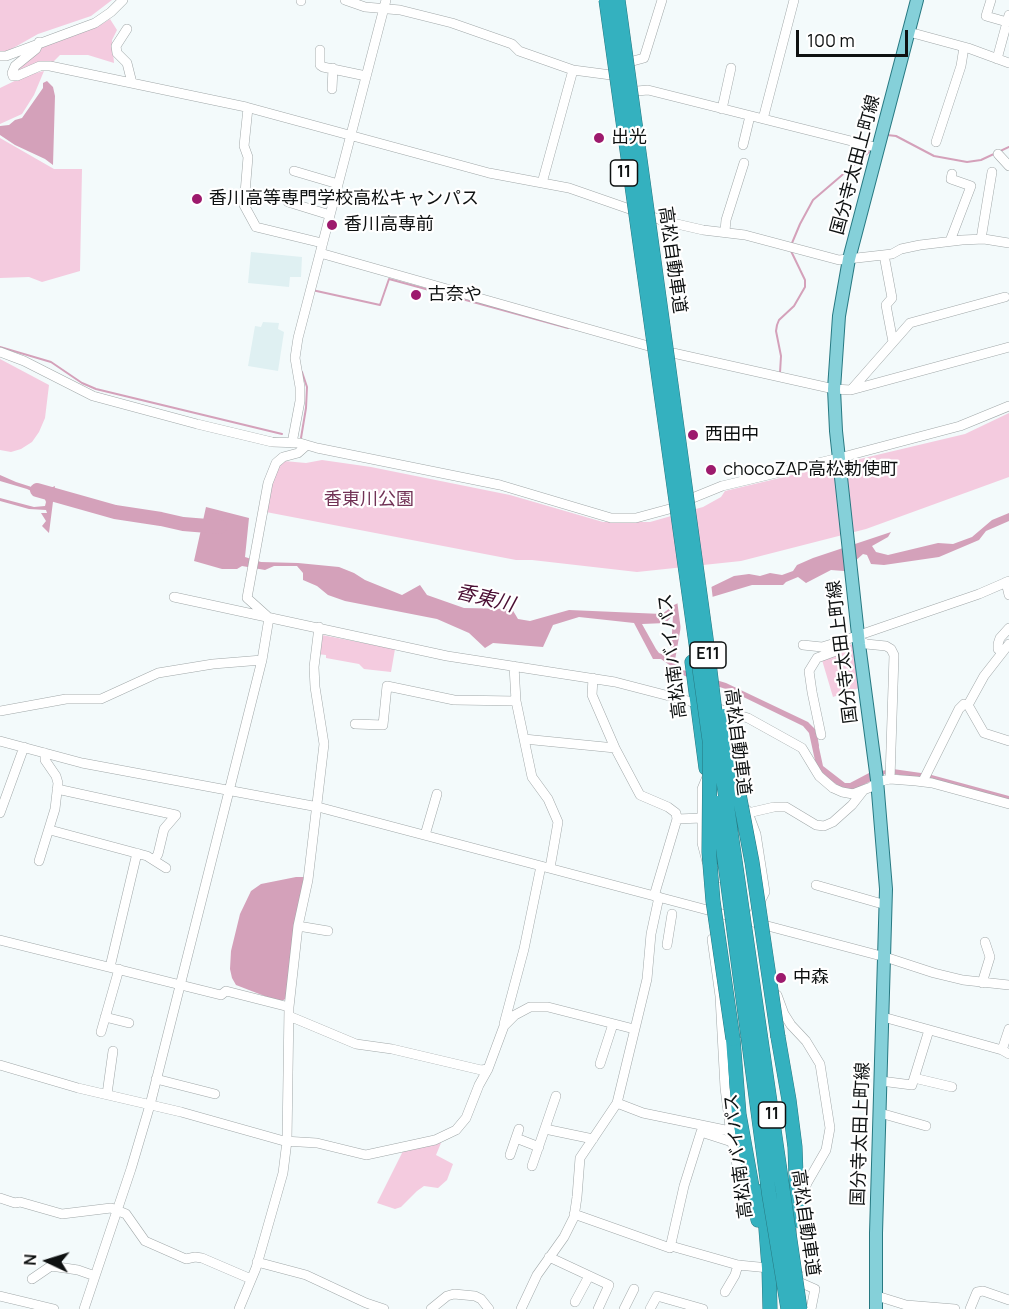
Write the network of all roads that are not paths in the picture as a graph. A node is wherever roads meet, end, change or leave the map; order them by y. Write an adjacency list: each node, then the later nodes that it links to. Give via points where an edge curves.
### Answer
1 (123, 0): 15 (street, via 95,23)
2 (345, 0): 11 (street, via 365,7)
3 (600, 0): 25 (highway, 高松南バイパス / 11)
4 (606, 0): 96 (highway, 高松自動車道 / E11, bridge)
5 (618, 0): 79 (highway, 高松自動車道 / E11, bridge)
6 (623, 0): 20 (highway, 高松南バイパス / 11)
7 (662, 0): 20 (street, via 644,58)
8 (794, 0): 33 (street)
9 (916, 0): 14 (main road, 国分寺太田上町線)
10 (991, 0): 12 (street, via 986,16)
11 (385, 4): 24 (street, via 482,32 512,44 519,51); 26 (street)
12 (1008, 19): 19 (street)
13 (127, 29): 27 (street, via 116,46 127,63)
14 (909, 32): 16 (street); 37 (main road, 国分寺太田上町線)
15 (39, 42): 18 (street); 27 (street, via 36,50 15,66 14,76 50,66)
16 (964, 47): 19 (street); 35 (street)
17 (320, 50): 22 (street, via 320,65)
18 (0, 56)
19 (997, 59): 21 (street)
20 (633, 61): 29 (highway, 高松南バイパス / 11)
21 (1009, 63)
22 (333, 68): 26 (street); 28 (street)
23 (731, 68): 31 (street)
24 (573, 70): 25 (street); 44 (street)
25 (611, 75): 47 (highway, 高松南バイパス / 11)
26 (366, 76): 34 (street)
27 (132, 83): 30 (street)
28 (332, 89)
29 (637, 91): 31 (street, via 648,90); 49 (highway, 高松南バイパス / 11)
30 (249, 108): 34 (street); 53 (street, via 244,146 248,157 244,205 256,227)
31 (722, 109): 32 (street)
32 (750, 116): 33 (street); 36 (street)
33 (763, 119): 37 (street)
34 (350, 137): 44 (street); 45 (street)
35 (936, 142)
36 (743, 145)
37 (879, 148): 57 (main road, 国分寺太田上町線)
38 (998, 154): 40 (street)
39 (744, 163): 50 (street)
40 (1009, 166)
41 (294, 171): 45 (street)
42 (992, 172): 51 (street)
43 (952, 174): 52 (street, via 951,179 971,186)
44 (542, 183): 47 (street)
45 (338, 184): 48 (street)
46 (288, 202): 48 (street)
47 (629, 209): 49 (street); 60 (highway, 高松南バイパス / 11)
48 (330, 215): 53 (street)
49 (653, 217): 50 (street, via 703,230); 63 (highway, 高松南バイパス / 11)
50 (725, 231): 57 (street, via 839,260)
51 (981, 239): 52 (street); 54 (street)
52 (950, 241): 56 (street)
53 (322, 243): 55 (street)
54 (1009, 243)
55 (320, 253): 60 (street); 67 (street, via 296,348 300,401)
56 (884, 255): 57 (street); 59 (street, via 892,298 886,304)
57 (849, 259): 64 (main road, 国分寺太田上町線, via 838,316)
58 (1005, 297): 59 (street, via 910,322)
59 (892, 342): 65 (street)
60 (649, 346): 63 (street); 71 (highway, 高松南バイパス / 11)
61 (1009, 347): 65 (street)
62 (0, 352): 67 (street, via 114,403 272,442)
63 (673, 353): 64 (street); 70 (highway, 高松南バイパス / 11)
64 (834, 389): 65 (street); 69 (main road, 国分寺太田上町線)
65 (851, 390)
66 (1009, 406): 69 (street, via 960,426)
67 (292, 443): 68 (street)
68 (306, 445): 71 (street, via 500,485 611,518 636,518); 75 (street, via 276,463 268,483 247,598)
69 (840, 460): 70 (street, via 722,486); 78 (main road, 国分寺太田上町線)
70 (690, 502): 88 (highway, 高松南バイパス / 11, bridge)
71 (674, 509): 86 (highway, 高松南バイパス / 11, bridge)
72 (1008, 582): 73 (street); 78 (street)
73 (1009, 595)
74 (174, 597): 75 (street)
75 (269, 618): 76 (street); 83 (street)
76 (319, 627): 84 (street, via 447,656); 110 (street, via 314,667 324,744)
77 (1009, 628): 82 (street, via 998,644 998,649)
78 (858, 635): 80 (street); 101 (street, via 866,644 886,646 894,655); 103 (main road, 国分寺太田上町線)
79 (706, 638): 179 (highway, bridge, via 752,862 789,1100); 212 (highway, 高松自動車道 / E11, bridge)
80 (845, 640): 81 (street, via 822,648); 92 (street, via 836,651 817,658 810,671)
81 (803, 645)
82 (1006, 647): 89 (street)
83 (262, 660): 90 (street, via 158,674 101,699 66,699); 106 (street)
84 (514, 666): 85 (street); 87 (street)
85 (593, 678): 86 (street); 98 (street, via 592,695)
86 (696, 696): 88 (street); 102 (highway, 高松南バイパス / 11)
87 (516, 701): 91 (street, via 454,700 387,686 383,725); 93 (street)
88 (718, 702): 100 (highway, 高松南バイパス / 11); 107 (street, via 802,748 815,771 833,788 849,794)
89 (969, 705): 95 (street, via 984,733); 104 (street, via 959,709)
90 (0, 711)
91 (355, 724)
92 (821, 735)
93 (524, 739): 98 (street); 120 (street, via 532,777 558,822)
94 (0, 741): 97 (street)
95 (1009, 741)
96 (710, 743): 178 (highway, bridge, via 712,901 733,1039 739,1114); 210 (highway, 高松自動車道 / E11, bridge)
97 (24, 747): 99 (street); 111 (street)
98 (615, 748): 114 (street, via 640,795 668,807)
99 (45, 753): 105 (street, via 45,760 56,776); 106 (street)
100 (726, 754): 112 (street); 128 (highway, 高松南バイパス / 11)
101 (890, 775): 103 (street); 104 (street)
102 (707, 777): 113 (street, via 702,789); 122 (highway, 高松南バイパス / 11)
103 (876, 778): 107 (street); 125 (main road, 国分寺太田上町線)
104 (924, 778): 109 (street)
105 (57, 789): 115 (street); 118 (street, via 177,815 164,829)
106 (229, 791): 110 (street); 138 (street)
107 (863, 791): 112 (street, via 852,806 824,826 786,807)
108 (437, 794): 116 (street)
109 (1009, 804)
110 (318, 807): 116 (street); 129 (street)
111 (0, 813)
112 (748, 813): 128 (street, via 756,834 765,892)
113 (702, 818): 114 (street); 122 (street, via 703,852)
114 (677, 819): 124 (street)
115 (50, 830): 117 (street); 119 (street)
116 (425, 835): 120 (street)
117 (137, 853): 118 (street); 136 (street)
118 (154, 859): 121 (street)
119 (39, 861)
120 (545, 867): 124 (street); 145 (street)
121 (166, 868)
122 (720, 878): 127 (highway, 高松南バイパス / 11)
123 (816, 885): 125 (street)
124 (656, 896): 127 (street); 132 (street)
125 (886, 905): 135 (main road, 国分寺太田上町線)
126 (672, 914): 132 (street, via 668,941)
127 (726, 916): 128 (street); 168 (street, via 713,927 712,936); 184 (highway, 高松南バイパス / 11, via 764,1195)
128 (750, 922): 130 (street); 210 (highway, 高松南バイパス / 11, via 778,1166)
129 (298, 926): 131 (street); 140 (street)
130 (768, 927): 135 (street); 179 (street, via 778,1000 820,1064 830,1128 826,1150 803,1195)
131 (328, 931)
132 (651, 934): 146 (street, via 646,979)
133 (0, 940): 136 (street)
134 (986, 942): 137 (street, via 990,957)
135 (885, 957): 137 (street); 142 (main road, 国分寺太田上町線)
136 (114, 968): 138 (street); 141 (street)
137 (982, 983): 139 (street)
138 (179, 984): 140 (street, via 221,995 226,991); 156 (street)
139 (1009, 985)
140 (289, 1012): 154 (street, via 356,1044); 170 (street)
141 (105, 1017): 143 (street); 149 (street)
142 (883, 1017): 148 (street); 157 (main road, 国分寺太田上町線)
143 (129, 1023)
144 (613, 1024): 145 (street, via 548,1007 530,1007); 146 (street); 152 (street)
145 (504, 1026): 154 (street)
146 (634, 1029): 162 (street)
147 (1009, 1029): 151 (street)
148 (929, 1030): 151 (street); 155 (street)
149 (101, 1032)
150 (113, 1051): 159 (street)
151 (1005, 1052)
152 (600, 1064)
153 (0, 1065): 159 (street)
154 (488, 1069): 170 (street, via 461,1125 435,1140 366,1155 316,1143)
155 (914, 1078): 157 (street, via 912,1085); 158 (street)
156 (156, 1079): 160 (street); 163 (street)
157 (881, 1081): 164 (main road, 国分寺太田上町線)
158 (952, 1087)
159 (107, 1094): 163 (street)
160 (215, 1094)
161 (556, 1096): 166 (street)
162 (616, 1103): 167 (street); 169 (street)
163 (150, 1105): 170 (street); 176 (street)
164 (880, 1113): 165 (street); 193 (main road, 国分寺太田上町線)
165 (926, 1126)
166 (545, 1129): 169 (street); 172 (street)
167 (702, 1129): 168 (street); 171 (street); 180 (street)
168 (730, 1131): 171 (street)
169 (593, 1139): 177 (street, via 580,1158)
170 (287, 1141): 182 (street, via 283,1173)
171 (732, 1142): 178 (street, via 743,1187)
172 (539, 1147): 173 (street, via 518,1133); 174 (street)
173 (510, 1155)
174 (532, 1166)
175 (0, 1198): 176 (street, via 70,1215)
176 (116, 1210): 185 (street); 188 (street, via 131,1219 145,1241 186,1259 202,1258)
177 (574, 1214): 180 (street); 181 (street)
178 (758, 1219): 184 (highway)
179 (801, 1222): 189 (street)
180 (671, 1246): 183 (street)
181 (549, 1257): 186 (street); 204 (street)
182 (257, 1262): 188 (street); 201 (street, via 306,1275)
183 (738, 1265): 184 (street); 191 (street)
184 (769, 1269): 209 (highway, 高松南バイパス / 11)
185 (94, 1276): 187 (street, via 51,1266); 199 (street)
186 (588, 1276): 195 (street); 205 (street, via 609,1285)
187 (32, 1279)
188 (251, 1279): 200 (street)
189 (799, 1282): 211 (street); 213 (street, via 814,1289)
190 (634, 1289): 206 (street)
191 (725, 1292)
192 (0, 1296): 197 (street)
193 (877, 1296): 214 (main road, 国分寺太田上町線); 215 (street, via 906,1305)
194 (1009, 1300): 216 (street, via 977,1292)
195 (575, 1302)
196 (678, 1305): 207 (street, via 657,1296); 208 (street)
197 (42, 1308): 198 (street)
198 (54, 1309)
199 (84, 1309)
200 (239, 1309)
201 (384, 1309)
202 (431, 1309): 203 (street, via 454,1294 482,1299)
203 (489, 1309)
204 (521, 1309)
205 (598, 1309)
206 (624, 1309)
207 (650, 1309)
208 (703, 1309)
209 (770, 1309)
210 (786, 1309)
211 (795, 1309)
212 (800, 1309)
213 (811, 1309)
214 (876, 1309)
215 (955, 1309)
216 (969, 1309)

